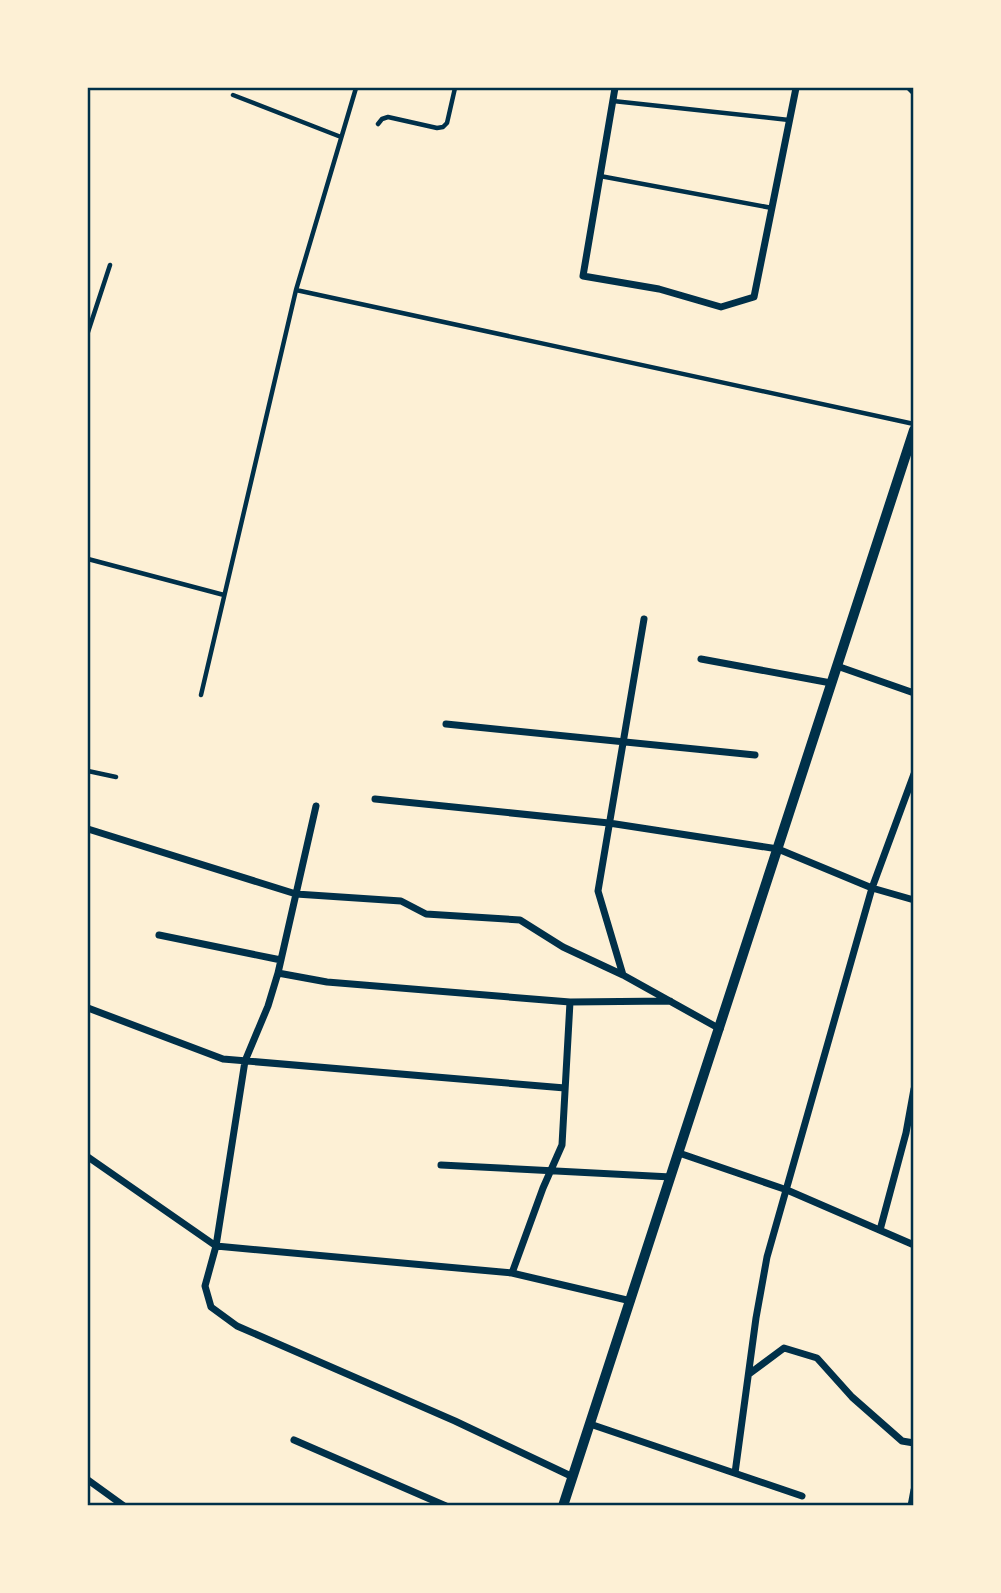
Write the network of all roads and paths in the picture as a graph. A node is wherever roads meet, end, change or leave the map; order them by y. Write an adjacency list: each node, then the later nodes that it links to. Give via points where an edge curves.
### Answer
1 (356, 88): 9 (lane)
2 (456, 88): 8 (lane, via 443,127 388,117)
3 (615, 88): 6 (street)
4 (796, 88): 7 (street)
5 (233, 95): 9 (lane)
6 (612, 101): 7 (lane); 10 (street)
7 (789, 120): 11 (street)
8 (377, 124)
9 (341, 137): 13 (lane)
10 (599, 176): 11 (lane); 11 (street, via 583,276 659,289 721,307 754,297)
11 (772, 208)
12 (110, 265): 14 (lane)
13 (296, 290): 15 (lane); 18 (lane)
14 (88, 332)
15 (914, 424)
16 (914, 430): 21 (street)
17 (88, 559): 18 (lane)
18 (224, 595): 24 (lane)
19 (644, 619): 26 (street)
20 (701, 659): 22 (street)
21 (837, 666): 22 (street); 23 (street)
22 (831, 683): 35 (street)
23 (914, 693)
24 (201, 695)
25 (446, 724): 26 (street)
26 (623, 740): 27 (street); 33 (street)
27 (755, 755)
28 (88, 771): 30 (lane)
29 (914, 774): 36 (street)
30 (116, 777)
31 (375, 799): 33 (street)
32 (316, 806): 37 (street)
33 (609, 823): 35 (street); 42 (street, via 598,891)
34 (88, 829): 37 (street)
35 (778, 849): 36 (street); 46 (street)
36 (872, 888): 38 (street); 55 (street)
37 (296, 894): 40 (street); 42 (street, via 401,901 426,914 520,920 563,947)
38 (914, 900)
39 (159, 935): 40 (street)
40 (281, 960): 41 (street)
41 (278, 974): 44 (street); 47 (street)
42 (623, 975): 43 (street)
43 (671, 1001): 44 (street); 46 (street)
44 (570, 1002): 48 (street)
45 (88, 1007): 47 (street, via 223,1059)
46 (720, 1029): 50 (street)
47 (245, 1061): 48 (street); 58 (street)
48 (565, 1088): 53 (street, via 562,1144)
49 (914, 1089): 56 (street)
50 (679, 1153): 54 (street); 55 (street)
51 (88, 1157): 58 (street)
52 (441, 1165): 53 (street)
53 (550, 1172): 54 (street); 59 (street)
54 (671, 1177): 60 (street)
55 (788, 1190): 56 (street); 61 (street, via 767,1258)
56 (880, 1230): 57 (street)
57 (914, 1245)
58 (216, 1246): 59 (street); 66 (street, via 205,1286 211,1307 237,1326)
59 (512, 1273): 60 (street)
60 (631, 1301): 62 (street)
61 (749, 1374): 64 (street, via 784,1348 817,1358 902,1441); 65 (street)
62 (590, 1424): 65 (street); 66 (street)
63 (294, 1440): 71 (street)
64 (914, 1443)
65 (735, 1473): 69 (street)
66 (573, 1477): 72 (street)
67 (88, 1480): 70 (street)
68 (914, 1490): 73 (street)
69 (802, 1496)
70 (124, 1506)
71 (446, 1506)
72 (564, 1506)
73 (911, 1506)

